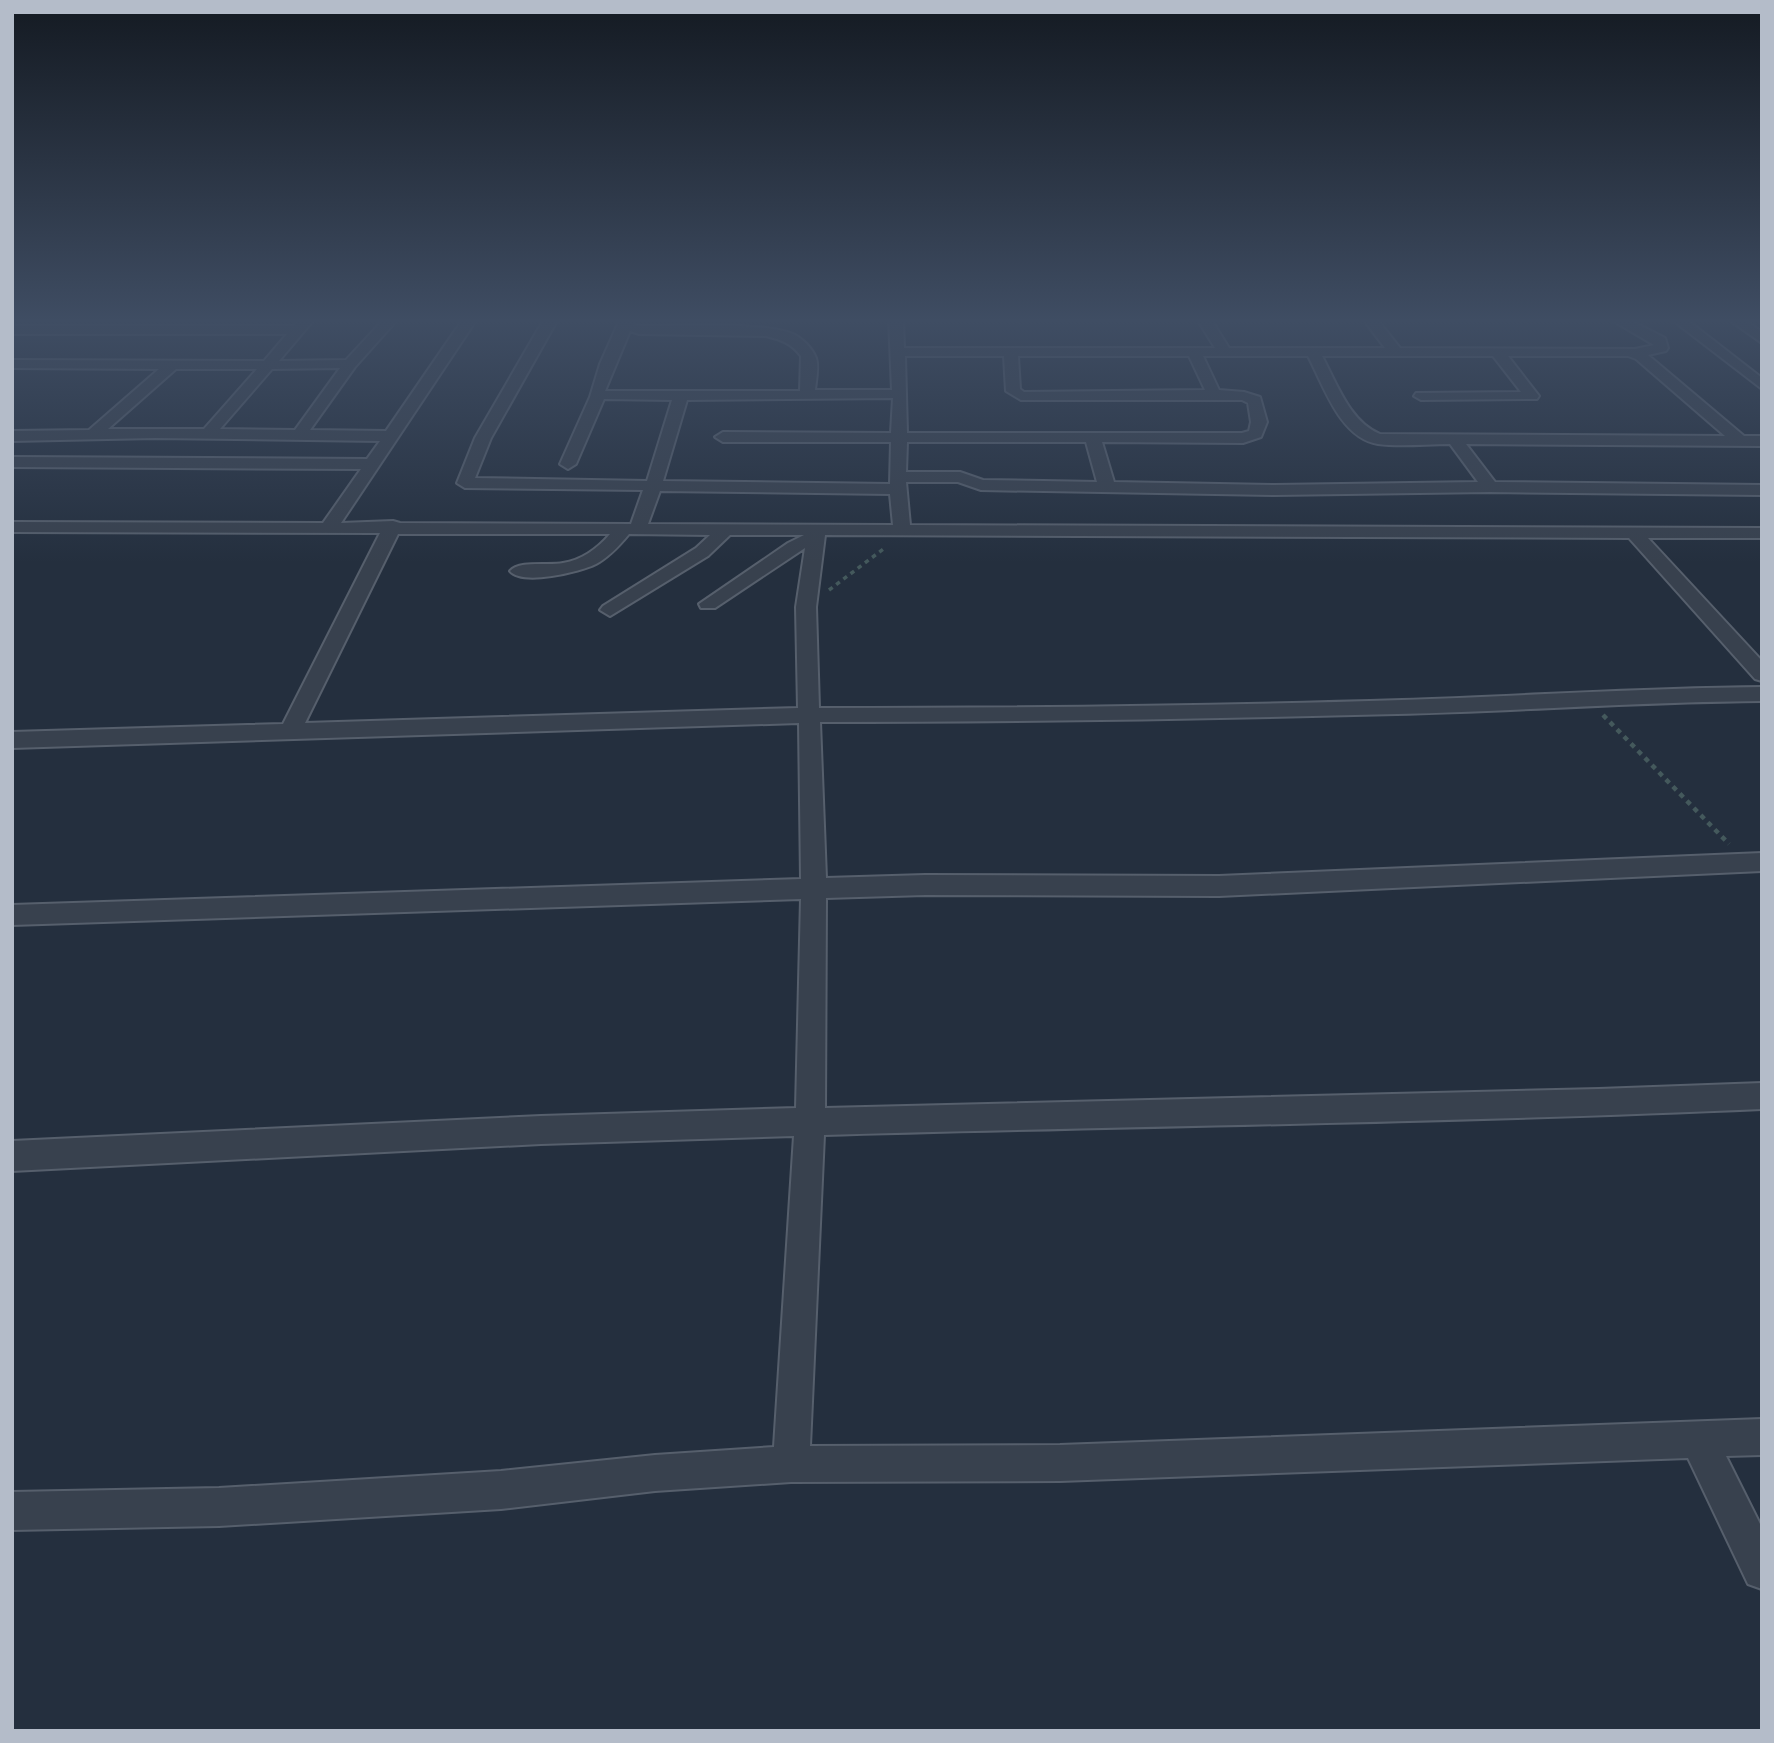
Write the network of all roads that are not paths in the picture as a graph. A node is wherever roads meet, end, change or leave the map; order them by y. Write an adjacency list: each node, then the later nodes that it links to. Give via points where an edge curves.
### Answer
1 (132, 400): 15 (street)
2 (237, 400): 13 (street)
3 (324, 400): 16 (street)
4 (414, 400): 18 (street)
5 (505, 400): 32 (street, via 464,482)
6 (597, 400): 29 (street)
7 (680, 400): 32 (street)
8 (801, 400): 20 (street)
9 (900, 400): 21 (street)
10 (1255, 400): 23 (street, via 1256,434 1242,438)
11 (1339, 400): 22 (street, via 1361,432 1378,439)
12 (1691, 400): 24 (street)
13 (208, 434): 15 (street); 16 (street)
14 (74, 435): 15 (street); 17 (street); 27 (street)
15 (92, 435)
16 (299, 435): 18 (street)
17 (12, 436)
18 (390, 436): 28 (street)
19 (723, 437): 20 (street)
20 (783, 438): 21 (street)
21 (898, 439): 23 (street); 31 (street)
22 (1454, 439): 24 (street); 34 (street)
23 (1093, 440): 33 (street)
24 (1740, 441): 25 (street)
25 (1762, 441)
26 (12, 462): 27 (street)
27 (36, 462): 28 (street); 30 (street)
28 (371, 464): 36 (street)
29 (568, 464)
30 (12, 480)
31 (898, 483): 32 (street); 33 (street, via 960,477 981,485); 39 (street)
32 (652, 486): 38 (street)
33 (1107, 487): 34 (street)
34 (1490, 487): 35 (street)
35 (1762, 489)
36 (330, 526): 37 (street); 40 (street)
37 (393, 526): 38 (street); 51 (street)
38 (631, 528): 41 (street); 45 (street, via 607,551 563,570)
39 (902, 528): 42 (street); 43 (street)
40 (16, 530)
41 (724, 531): 43 (street); 47 (street, via 702,552)
42 (1633, 532): 44 (street); 48 (street)
43 (816, 533): 46 (street); 50 (street, via 806,607)
44 (1762, 533)
45 (519, 571)
46 (708, 604)
47 (610, 610)
48 (1762, 674)
49 (1762, 694): 50 (street, via 1041,715)
50 (811, 715): 51 (street); 54 (street)
51 (291, 730): 52 (street)
52 (12, 740)
53 (1754, 862): 54 (street, via 1219,886 925,885)
54 (814, 890): 55 (street); 57 (street)
55 (12, 915)
56 (1762, 1096): 57 (street)
57 (810, 1122): 58 (street, via 541,1129); 61 (street)
58 (12, 1156)
59 (1762, 1437): 60 (street)
60 (1699, 1441): 61 (street, via 1060,1463); 63 (street)
61 (791, 1464): 62 (street, via 501,1490 219,1507)
62 (12, 1511)
63 (1762, 1570)

